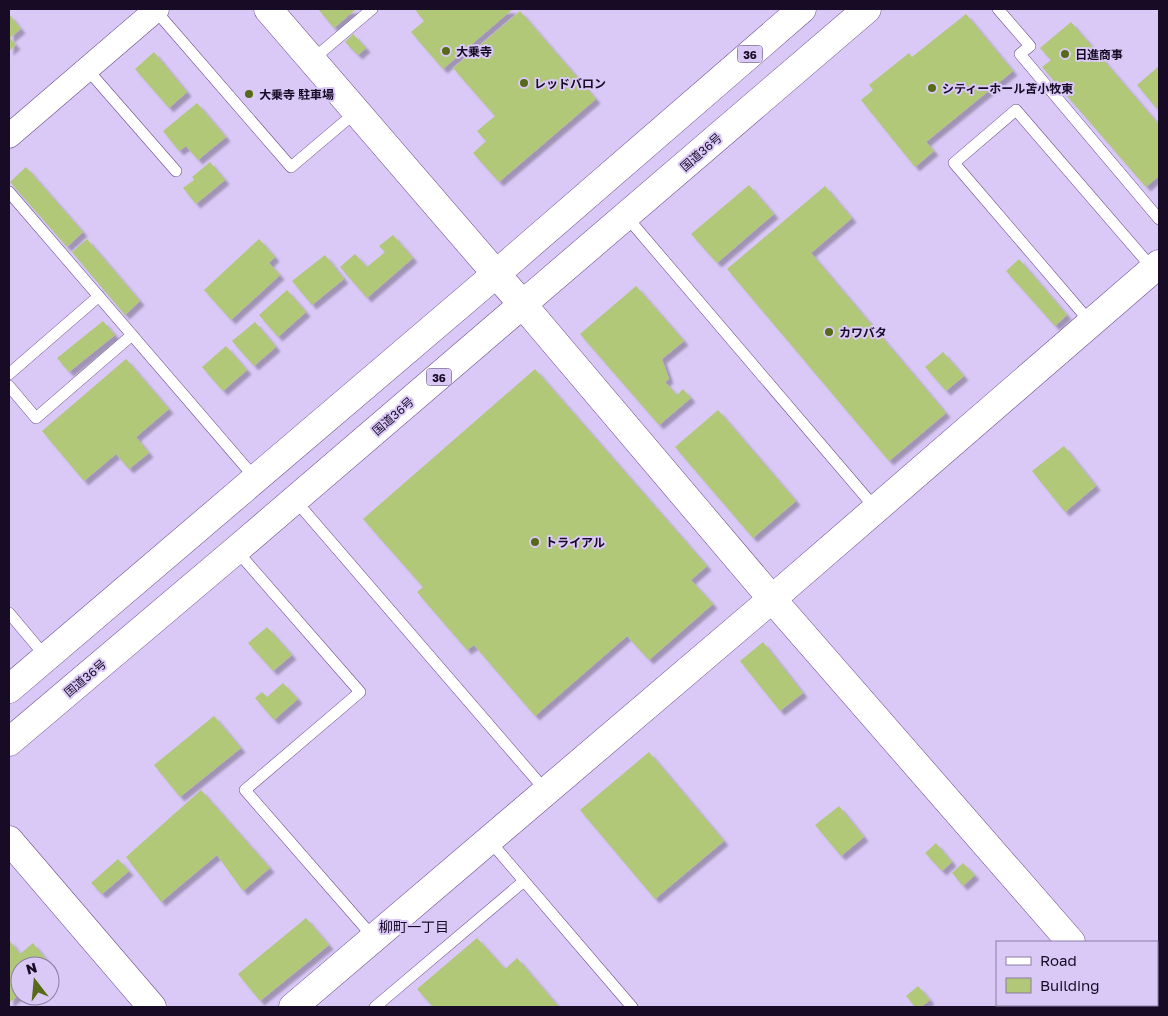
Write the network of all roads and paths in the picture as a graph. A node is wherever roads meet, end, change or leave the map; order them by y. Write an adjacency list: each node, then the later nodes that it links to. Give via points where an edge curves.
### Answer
1 (268, 9): 7 (main road)
2 (372, 9): 7 (lane)
3 (802, 9): 16 (main road, 36)
4 (867, 9): 13 (main road, 国道36号 / 36)
5 (998, 9): 14 (lane, via 1030,46 1020,54)
6 (156, 10): 8 (street); 9 (lane, via 291,167)
7 (312, 60): 9 (main road)
8 (87, 69): 10 (street); 11 (lane)
9 (356, 112): 16 (main road)
10 (9, 136)
11 (176, 170)
12 (9, 192): 17 (lane)
13 (626, 216): 18 (main road, 国道36号 / 36); 25 (lane)
14 (1159, 220)
15 (1156, 266): 19 (main road); 19 (lane, via 1016,110 954,163)
16 (496, 274): 18 (main road); 23 (main road, 36)
17 (99, 296): 20 (lane); 21 (lane)
18 (523, 304): 24 (main road, 国道36号 / 36); 27 (main road)
19 (1091, 323): 25 (main road)
20 (132, 335): 22 (lane, via 36,418); 23 (lane)
21 (9, 374)
22 (9, 386)
23 (255, 478): 29 (main road, 36)
24 (295, 500): 26 (main road, 国道36号 / 36); 32 (lane)
25 (876, 509): 27 (main road)
26 (236, 550): 31 (main road, 国道36号 / 36); 36 (lane, via 360,692 245,790)
27 (772, 599): 32 (main road); 37 (main road)
28 (9, 613): 29 (lane)
29 (46, 658): 30 (main road, 36)
30 (9, 689)
31 (9, 742)
32 (546, 792): 34 (main road)
33 (9, 840): 38 (main road)
34 (489, 840): 35 (lane); 36 (main road)
35 (524, 881): 40 (lane); 41 (lane)
36 (374, 938): 39 (main road)
37 (1071, 941)
38 (152, 1007)
39 (293, 1007)
40 (375, 1007)
41 (632, 1007)

